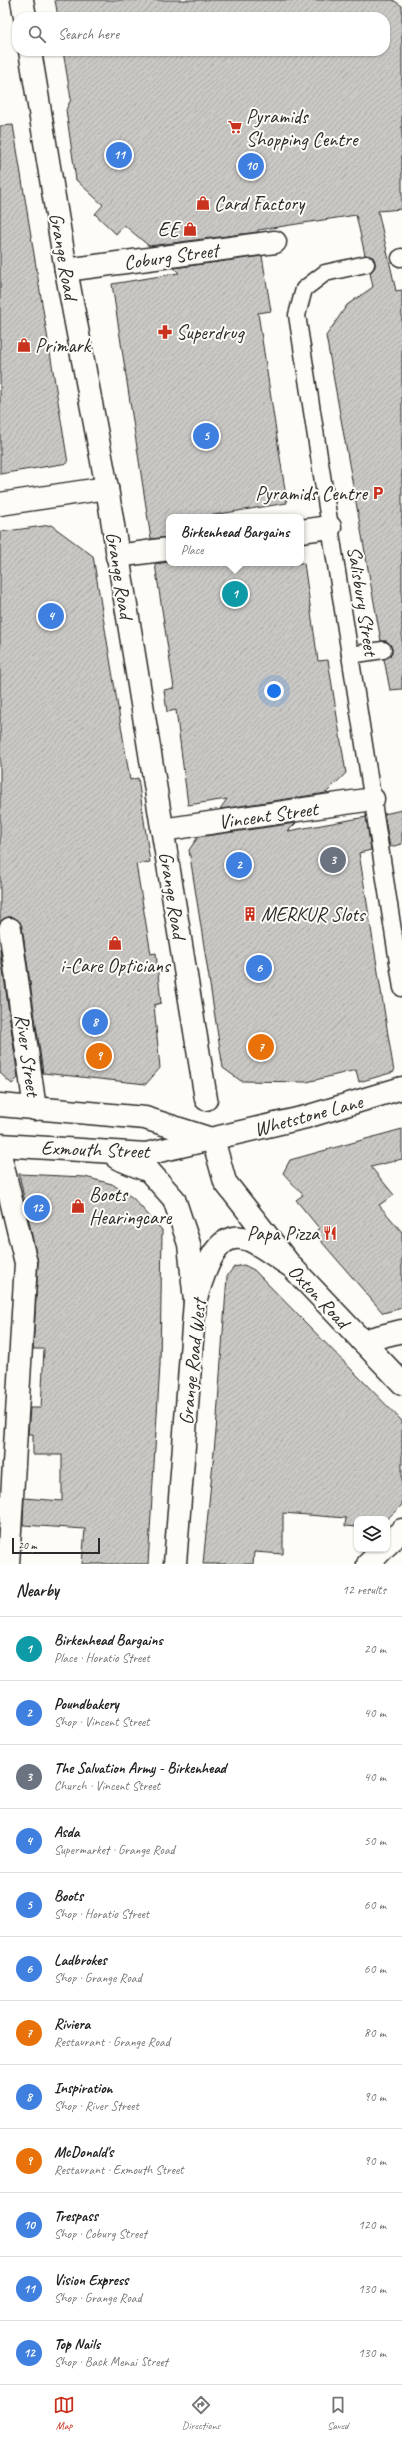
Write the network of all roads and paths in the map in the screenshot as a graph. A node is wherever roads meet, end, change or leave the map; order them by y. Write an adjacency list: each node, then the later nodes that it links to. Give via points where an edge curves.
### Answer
1 (22, 0): 2 (street)
2 (24, 12)
3 (31, 56): 6 (street, Grange Road)
4 (276, 242): 6 (street, Coburg Street)
5 (366, 264): 9 (lane, Salisbury Street, via 325,273 304,289 297,315)
6 (66, 270): 7 (street, Grange Road)
7 (107, 488): 8 (street); 12 (street, Grange Road)
8 (0, 504)
9 (330, 526): 10 (street); 14 (lane, Salisbury Street)
10 (304, 530)
11 (166, 549): 12 (street)
12 (117, 556): 16 (street, Grange Road)
13 (383, 650): 14 (lane)
14 (350, 655): 15 (lane, Salisbury Street)
15 (373, 800): 16 (street, Vincent Street); 18 (lane, Salisbury Street)
16 (162, 830): 20 (street, Grange Road)
17 (10, 930): 22 (street, River Street)
18 (402, 988)
19 (402, 1088): 23 (street, Whetstone Lane, via 306,1117)
20 (206, 1099)
21 (0, 1105): 22 (street, Exmouth Street)
22 (35, 1109): 23 (street, Exmouth Street, via 145,1118)
23 (213, 1139): 25 (street, Exmouth Street, via 146,1154); 27 (street, Oxton Road, via 225,1182)
24 (0, 1145): 25 (street, Exmouth Street)
25 (102, 1151): 28 (street, via 149,1171 174,1199 189,1244)
26 (0, 1154): 35 (street, via 26,1263)
27 (291, 1266): 28 (street, Grange Road West, via 248,1240 230,1238 217,1247); 30 (street, Oxton Road)
28 (195, 1301): 36 (street, Grange Road West)
29 (402, 1331): 30 (street)
30 (362, 1341): 31 (street, Oxton Road)
31 (402, 1383)
32 (402, 1530): 33 (street)
33 (390, 1542)
34 (380, 1552): 37 (street)
35 (8, 1564)
36 (175, 1564)
37 (368, 1564)

